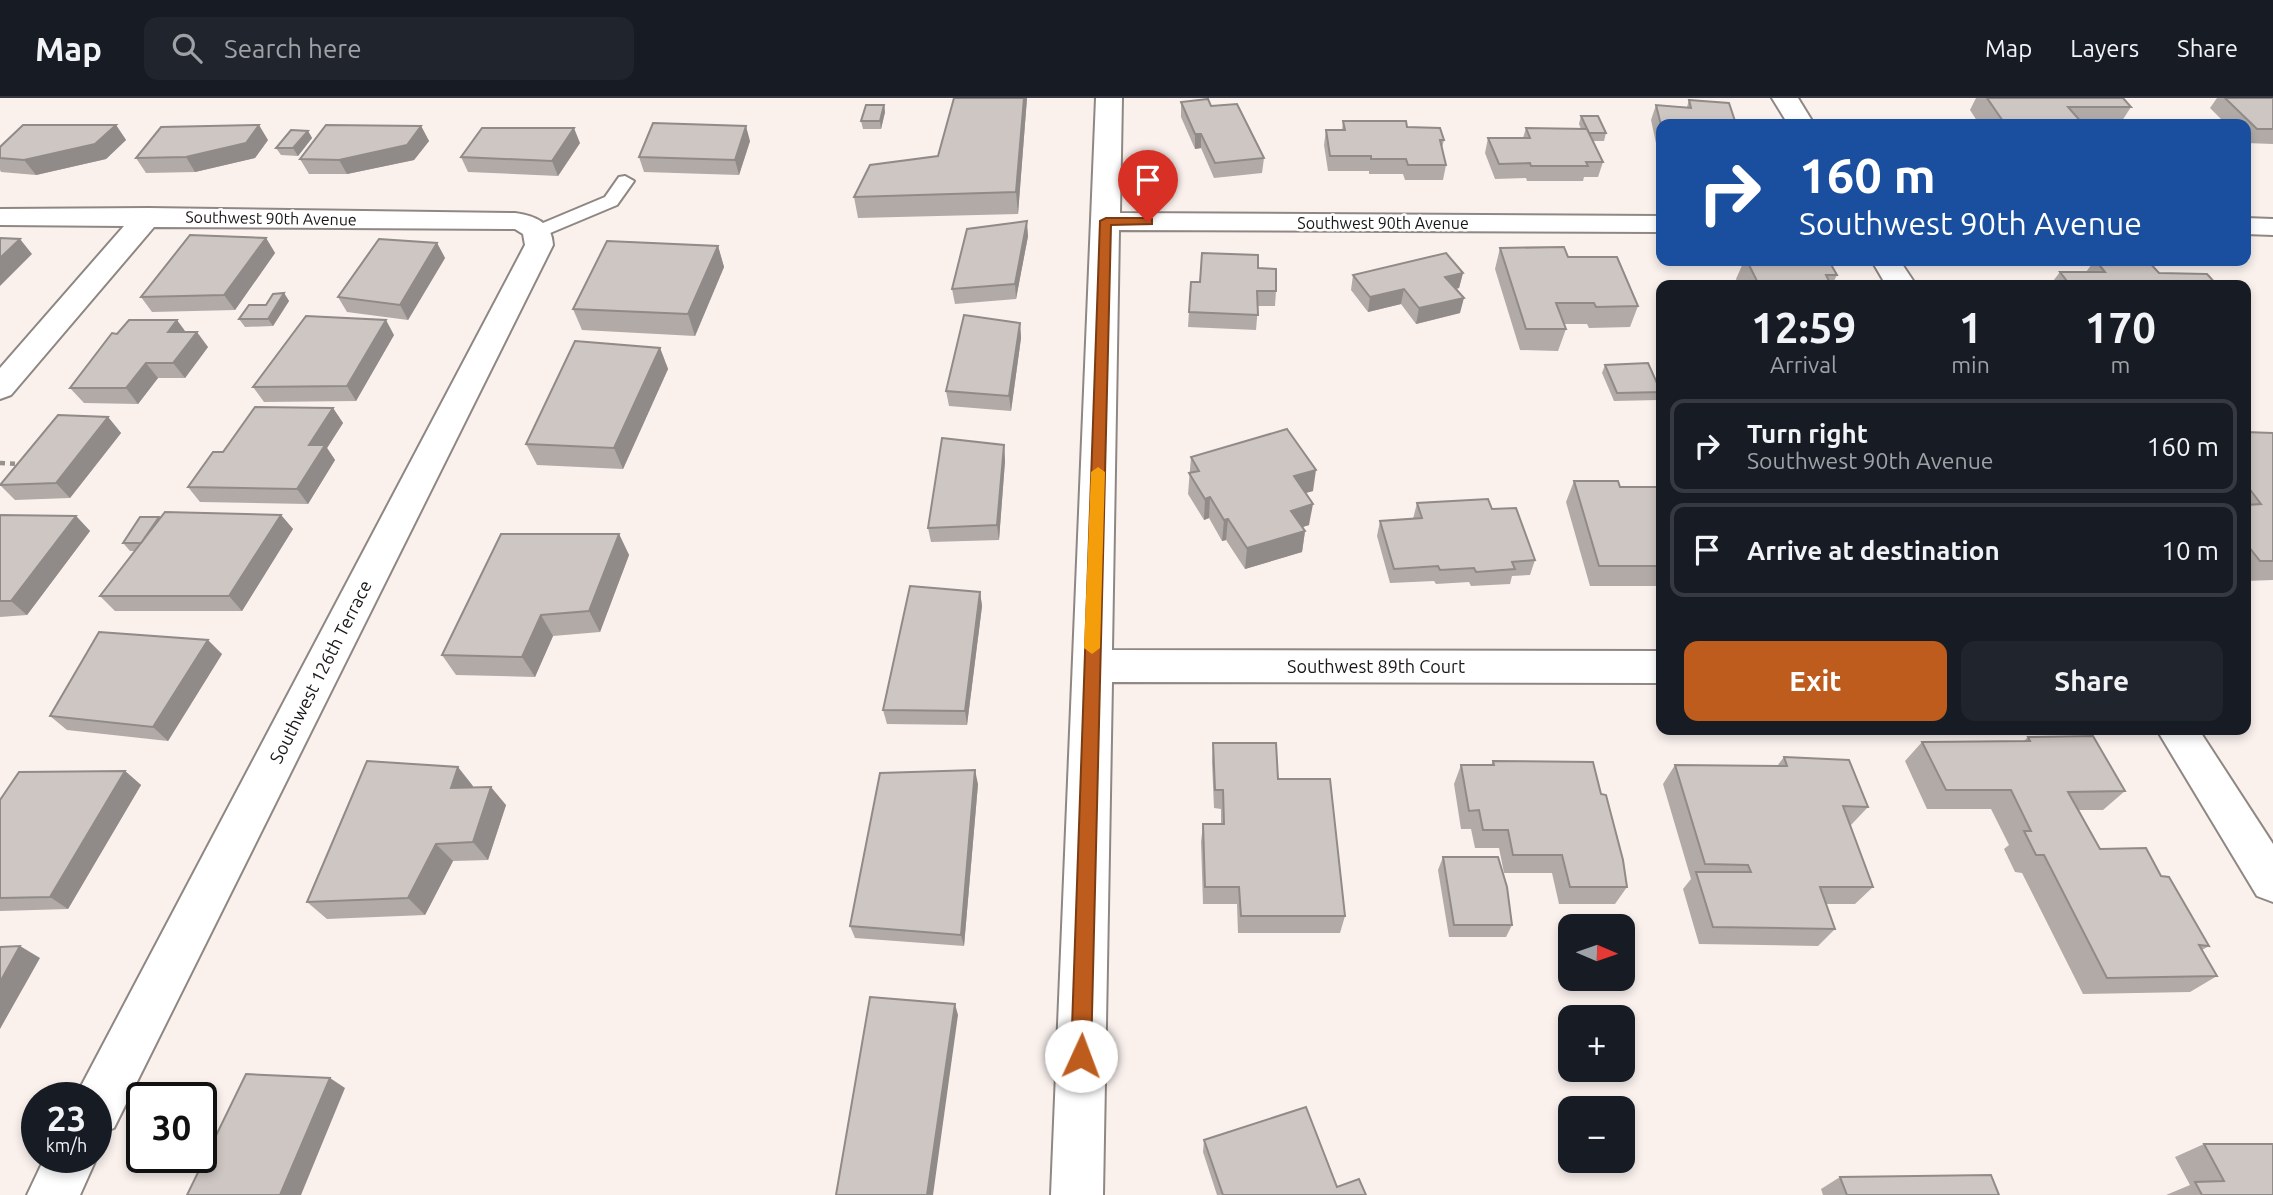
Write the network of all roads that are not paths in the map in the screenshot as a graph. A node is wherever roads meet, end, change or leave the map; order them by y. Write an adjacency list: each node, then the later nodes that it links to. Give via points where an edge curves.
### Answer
1 (1109, 98): 7 (street)
2 (1785, 98): 3 (street)
3 (1798, 119)
4 (625, 181): 11 (lane, via 611,201)
5 (148, 216): 6 (street, Southwest 90th Avenue); 11 (street, Southwest 90th Avenue, via 515,221 531,225); 12 (street)
6 (0, 217)
7 (1106, 221): 8 (street, Southwest 90th Avenue); 13 (street)
8 (1656, 224)
9 (2251, 226): 10 (street)
10 (2273, 226)
11 (537, 232): 17 (street, Southwest 126th Terrace, via 539,245)
12 (0, 388)
13 (1092, 666): 14 (street, Southwest 89th Court); 20 (street)
14 (1656, 667)
15 (2180, 735): 16 (street)
16 (2273, 882)
17 (110, 1082)
18 (64, 1173): 19 (street)
19 (53, 1195)
20 (1077, 1195)

